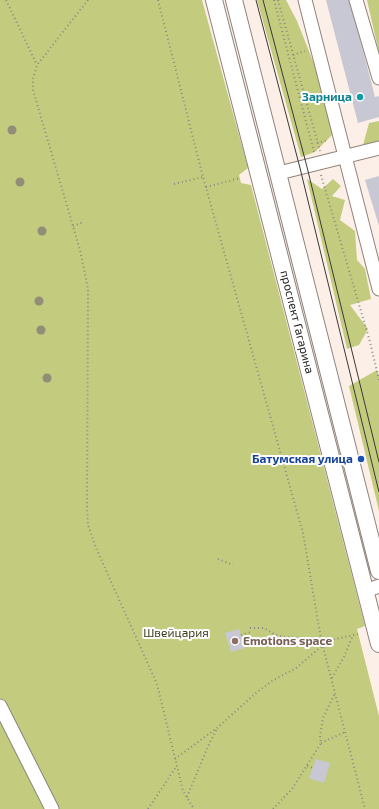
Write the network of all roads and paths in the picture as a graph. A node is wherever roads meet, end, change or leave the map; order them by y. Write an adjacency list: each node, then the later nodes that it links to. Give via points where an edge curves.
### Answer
1 (88, 0): 10 (path)
2 (158, 0): 16 (path)
3 (214, 0): 27 (main road, проспект Гагарина)
4 (234, 0): 15 (main road, проспект Гагарина)
5 (274, 0): 14 (path)
6 (278, 0): 14 (path)
7 (306, 0): 13 (street)
8 (356, 0): 11 (street)
9 (7, 1): 10 (path)
10 (37, 65): 21 (path, via 33,79 34,96)
11 (379, 78)
12 (379, 148): 13 (street)
13 (346, 156): 14 (street); 22 (street)
14 (320, 163): 15 (street); 23 (path)
15 (279, 173): 26 (main road, проспект Гагарина)
16 (203, 177): 18 (path); 19 (path)
17 (240, 178): 19 (path)
18 (174, 184)
19 (206, 186): 33 (path, via 303,533)
20 (84, 222): 21 (path)
21 (72, 226): 41 (path, via 88,289 88,525 157,684)
22 (379, 288)
23 (379, 380)
24 (218, 559): 25 (path)
25 (233, 565)
26 (379, 571)
27 (372, 588): 34 (main road, проспект Гагарина)
28 (250, 628): 33 (path, via 264,628 276,635)
29 (251, 632): 31 (path)
30 (358, 634): 32 (path)
31 (241, 635)
32 (354, 635): 33 (path); 35 (path)
33 (322, 642): 35 (path); 38 (path, via 296,668 256,693)
34 (379, 644)
35 (332, 678): 36 (path)
36 (336, 694): 39 (path); 40 (path, via 323,718)
37 (0, 706): 46 (street)
38 (217, 728): 41 (path); 45 (path)
39 (345, 732): 40 (path); 50 (path)
40 (321, 743): 43 (path)
41 (175, 759): 42 (path)
42 (177, 766): 45 (path); 47 (path)
43 (307, 766): 44 (path); 49 (path, via 292,789)
44 (313, 768)
45 (187, 797): 48 (path)
46 (52, 809)
47 (148, 809)
48 (194, 809)
49 (273, 809)
50 (365, 809)

